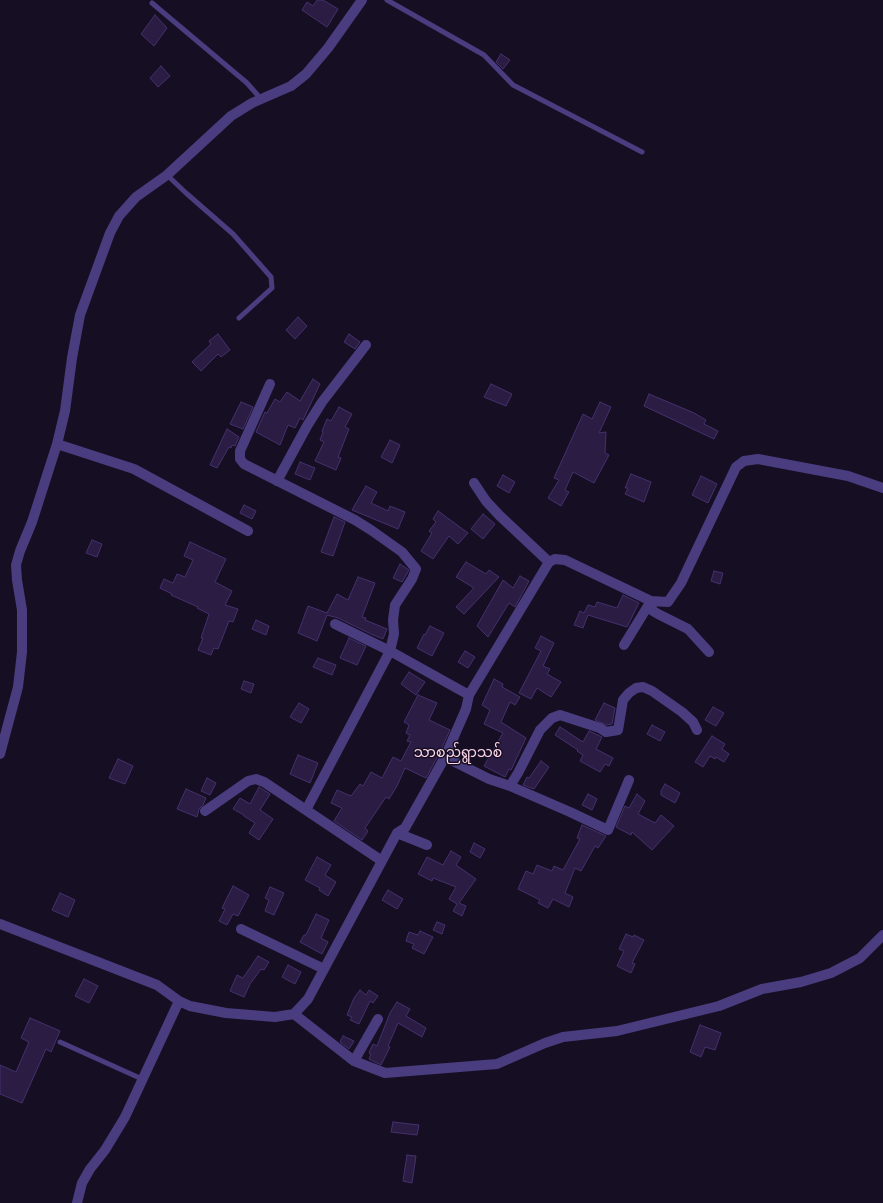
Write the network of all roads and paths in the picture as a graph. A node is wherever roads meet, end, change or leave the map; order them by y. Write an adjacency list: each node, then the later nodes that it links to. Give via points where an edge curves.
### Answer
1 (362, 0): 4 (street, via 306,74 291,86)
2 (387, 0): 5 (lane, via 484,56 513,85)
3 (152, 3): 4 (lane, via 247,83)
4 (261, 99): 6 (street, via 231,116)
5 (642, 152)
6 (167, 174): 7 (lane, via 233,234 271,277 272,288); 10 (street, via 136,197 110,233 80,315 65,411)
7 (239, 318)
8 (366, 345): 11 (street, via 322,402)
9 (270, 384): 11 (street, via 240,451 240,459 244,464)
10 (57, 444): 14 (street, via 134,469); 23 (street, via 16,565 22,610 22,652 18,687)
11 (277, 481): 19 (street, via 371,530 402,552 416,569 395,605 394,634)
12 (474, 483): 15 (street, via 499,515)
13 (883, 488): 16 (street, via 848,476 758,459 744,461 736,467 681,582 668,602)
14 (248, 531)
15 (549, 562): 16 (street, via 555,559 565,560); 21 (street)
16 (650, 602): 18 (street); 20 (street, via 653,610 688,629)
17 (335, 624): 19 (street)
18 (624, 645)
19 (390, 652): 21 (street); 27 (street)
20 (709, 652)
21 (469, 695): 24 (street, via 466,709)
22 (697, 730): 26 (street, via 682,712 652,691 643,687 636,688 623,700 618,730 606,732 560,715 552,718 540,730)
23 (0, 753)
24 (445, 757): 26 (street, via 489,779); 29 (street, via 405,828)
25 (628, 780): 26 (street, via 608,830)
26 (510, 786)
27 (306, 810): 28 (street, via 256,779 248,781); 31 (street)
28 (206, 811)
29 (397, 833): 30 (street); 31 (street)
30 (427, 845)
31 (382, 861): 35 (street)
32 (0, 924): 36 (street, via 157,985)
33 (241, 929): 35 (street)
34 (883, 935): 40 (street, via 860,958 831,973 802,982 762,989 719,1006 617,1031 562,1037 497,1064 385,1073)
35 (324, 969): 37 (street, via 308,999)
36 (180, 1001): 37 (street, via 190,1006 226,1013 275,1017); 41 (street)
37 (294, 1014): 40 (street)
38 (378, 1019): 40 (street)
39 (60, 1042): 41 (lane)
40 (354, 1061)
41 (142, 1080): 42 (street, via 125,1117 82,1183)
42 (77, 1203)

